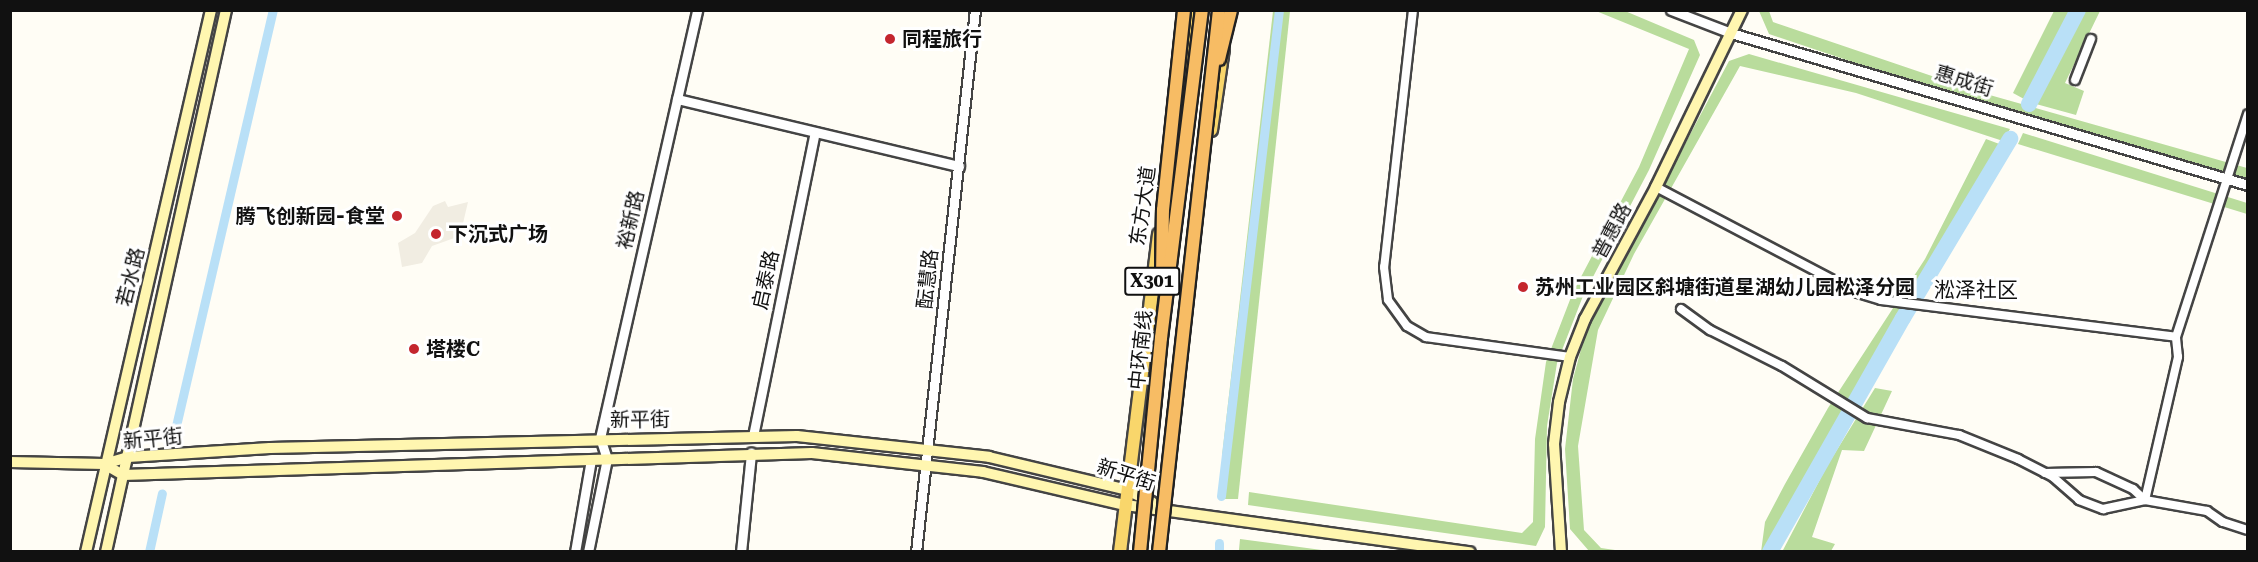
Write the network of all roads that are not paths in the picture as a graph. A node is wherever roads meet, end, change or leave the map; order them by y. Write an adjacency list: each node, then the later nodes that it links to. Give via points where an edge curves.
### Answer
1 (212, 10): 36 (main road, 若水路)
2 (226, 10): 32 (main road, 若水路)
3 (697, 10): 16 (street, 裕新路)
4 (975, 10): 20 (street, 酝慧路)
5 (1184, 10): 25 (highway, bridge, via 1163,210)
6 (1191, 10): 40 (main road, 东方大道 / X301)
7 (1202, 10): 25 (highway, 中环南线, bridge)
8 (1219, 10): 18 (highway, 中环南线, bridge)
9 (1229, 10): 18 (highway, bridge); 43 (main road, X301)
10 (1413, 10): 27 (street, via 1384,267 1388,300 1407,326 1426,337)
11 (1671, 10): 13 (street, 惠成街)
12 (1742, 10): 13 (main road, 普惠路)
13 (1731, 33): 21 (street, 惠成街); 23 (main road, 普惠路)
14 (2091, 39): 15 (street)
15 (2075, 80)
16 (677, 99): 19 (street); 29 (street, 裕新路)
17 (2247, 114): 21 (street)
18 (1204, 124): 53 (highway, 中环南线, bridge)
19 (815, 132): 20 (street); 28 (street, 启泰路)
20 (959, 166): 30 (street, 酝慧路)
21 (2229, 179): 22 (street, 惠成街); 26 (street)
22 (2247, 185)
23 (1656, 187): 26 (street, via 1858,293 1881,300); 27 (main road, 普惠路, via 1585,319)
24 (1681, 309): 38 (street, via 1710,330 1782,366 1867,418 1959,435)
25 (1161, 338): 52 (highway, 中环南线, bridge)
26 (2176, 338): 41 (street, via 2178,357)
27 (1570, 357): 56 (main road, 普惠路, via 1554,444)
28 (753, 436): 29 (main road, 新平街); 30 (main road, 新平街, via 797,436)
29 (600, 438): 32 (main road, 新平街, via 270,447); 33 (main road, 裕新路); 34 (street)
30 (927, 448): 37 (street, 酝慧路); 40 (main road, 新平街)
31 (752, 453): 34 (main road, 新平街); 37 (main road, 新平街, via 812,453); 49 (street)
32 (128, 457): 36 (main road, 新平街); 39 (main road, 若水路)
33 (591, 459): 34 (main road, 新平街); 39 (main road, 新平街); 47 (street, 裕新路)
34 (607, 459): 48 (street)
35 (10, 462): 36 (main road, 新平街)
36 (104, 464): 39 (main road, 新平街); 45 (main road, 若水路)
37 (925, 464): 42 (main road, 新平街, via 983,472); 50 (street, 酝慧路)
38 (2045, 473): 41 (street, via 2096,472 2133,489); 41 (street, via 2079,500 2103,508)
39 (123, 475): 46 (main road, 若水路)
40 (1127, 490): 42 (main road, 东方大道 / X301); 43 (main road, 新平街)
41 (2145, 500): 44 (street, via 2207,511)
42 (1125, 505): 43 (main road, 新平街); 51 (main road, 东方大道 / X301)
43 (1168, 510): 54 (main road, X301); 55 (main road, 新平街)
44 (2247, 530)
45 (86, 552)
46 (106, 552)
47 (575, 552)
48 (588, 552)
49 (741, 552)
50 (916, 552)
51 (1120, 552)
52 (1140, 552)
53 (1159, 552)
54 (1164, 552)
55 (1470, 552)
56 (1561, 552)

